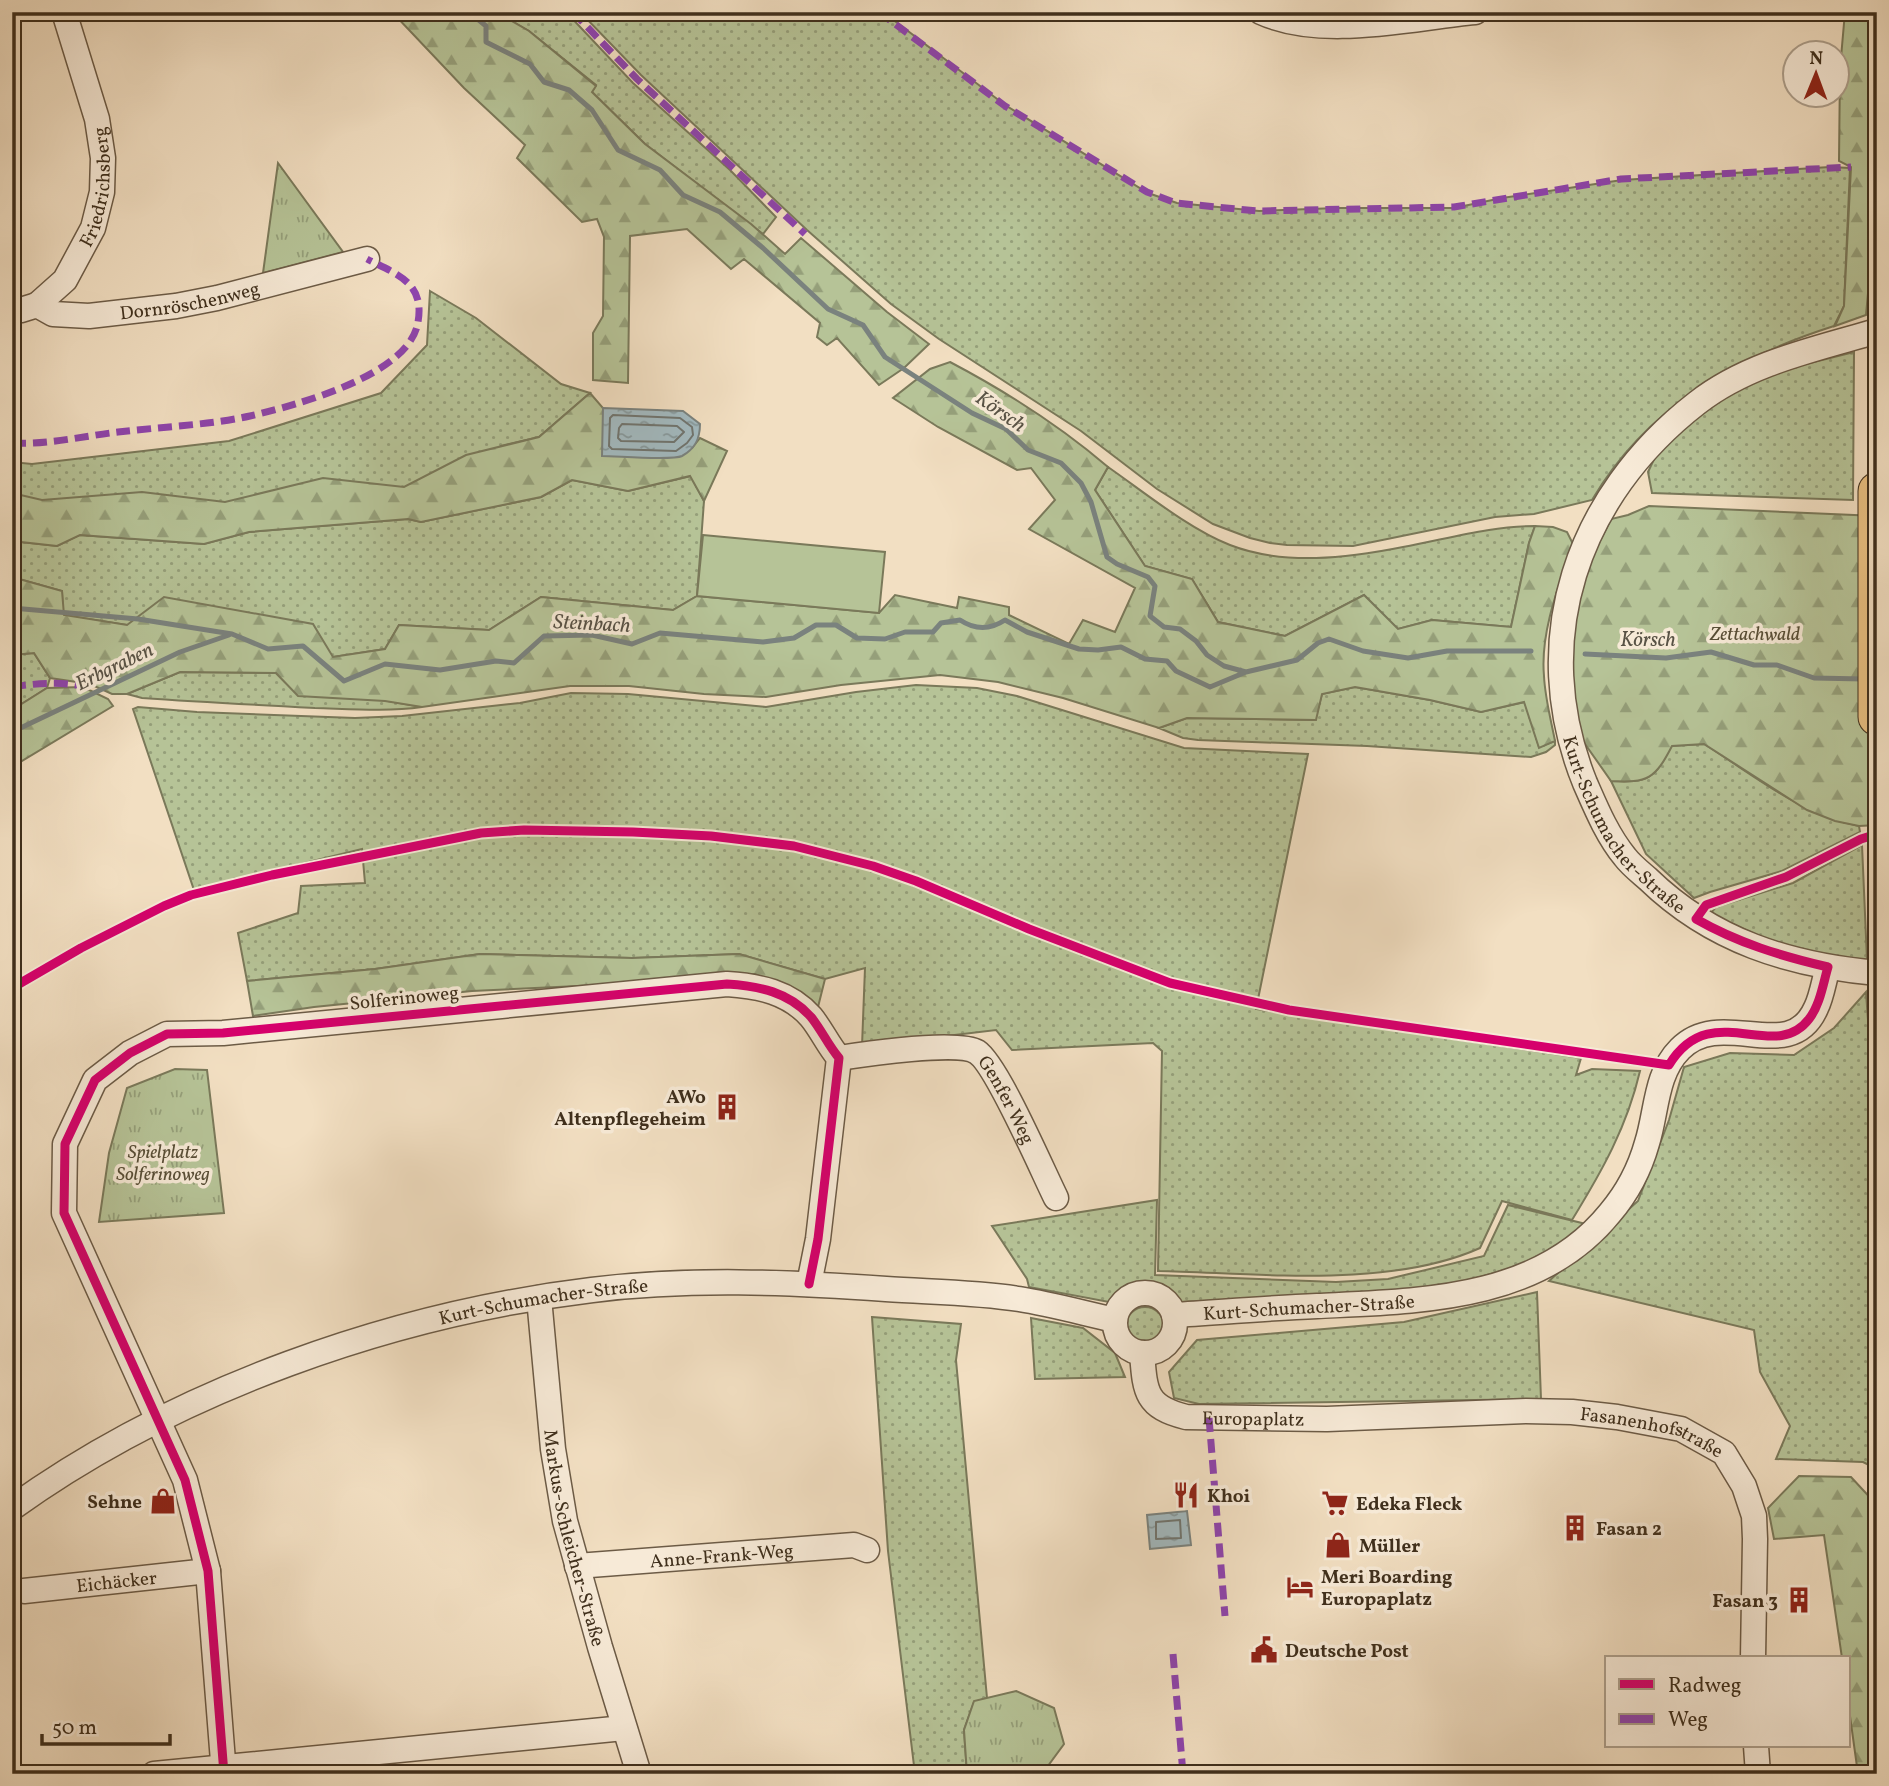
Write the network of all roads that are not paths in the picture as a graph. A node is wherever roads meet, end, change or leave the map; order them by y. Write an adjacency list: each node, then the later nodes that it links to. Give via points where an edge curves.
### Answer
1 (64, 12): 5 (street, Friedrichsberg, via 97,119 102,192 93,228 65,280)
2 (1261, 12): 3 (street, via 1304,25 1370,24)
3 (1475, 12)
4 (367, 259): 5 (street, Dornröschenweg, via 176,306 89,316 53,314)
5 (37, 305): 6 (street, Dornröschenweg)
6 (12, 309)
7 (1877, 331): 10 (street, Kurt-Schumacher-Straße, via 1752,371 1699,401 1671,424 1619,481 1590,529 1563,631 1564,715 1576,760 1599,816 1625,857 1661,892 1726,936 1760,950)
8 (1877, 491): 9 (highway)
9 (1877, 717)
10 (1828, 967): 11 (street); 16 (street, Kurt-Schumacher-Straße, via 1817,1007 1792,1034 1720,1031 1690,1040 1677,1051 1659,1088 1648,1142 1634,1178 1610,1213 1578,1246 1539,1270 1490,1289 1424,1300)
11 (1877, 972)
12 (839, 1058): 13 (street, Genfer Weg, via 953,1047 977,1052 997,1079); 14 (street); 20 (street, Solferinoweg, via 811,1017 787,998 764,988 727,984 167,1034 130,1053 94,1080 65,1144 64,1213)
13 (1056, 1198)
14 (809, 1284): 15 (street, Kurt-Schumacher-Straße, via 704,1283); 17 (street, Kurt-Schumacher-Straße, via 1018,1298)
15 (539, 1298): 20 (street, Kurt-Schumacher-Straße, via 403,1326 278,1368); 23 (street, Markus-Schleicher-Straße, via 553,1449)
16 (1174, 1315): 17 (street, via 1168,1303 1142,1293 1129,1297); 18 (street, via 1175,1329 1168,1342 1157,1351)
17 (1115, 1320): 18 (street, via 1122,1342)
18 (1142, 1353): 19 (street, Europaplatz, via 1150,1397 1165,1412 1186,1417)
19 (1409, 1416): 26 (street, Fasanenhofstraße, via 1525,1411 1617,1417 1681,1429 1724,1453 1744,1486 1754,1516)
20 (158, 1420): 21 (street, Kurt-Schumacher-Straße); 24 (street, Solferinoweg, via 186,1480)
21 (12, 1508)
22 (867, 1550): 23 (street, Anne-Frank-Weg, via 854,1545)
23 (577, 1566): 27 (street, Markus-Schleicher-Straße)
24 (208, 1571): 25 (street, Eichäcker); 29 (street, Solferinoweg)
25 (24, 1591)
26 (1753, 1656)
27 (624, 1728): 29 (street); 31 (street, Markus-Schleicher-Straße)
28 (1756, 1748): 32 (street)
29 (224, 1771): 30 (street)
30 (154, 1774)
31 (639, 1774)
32 (1758, 1774)

